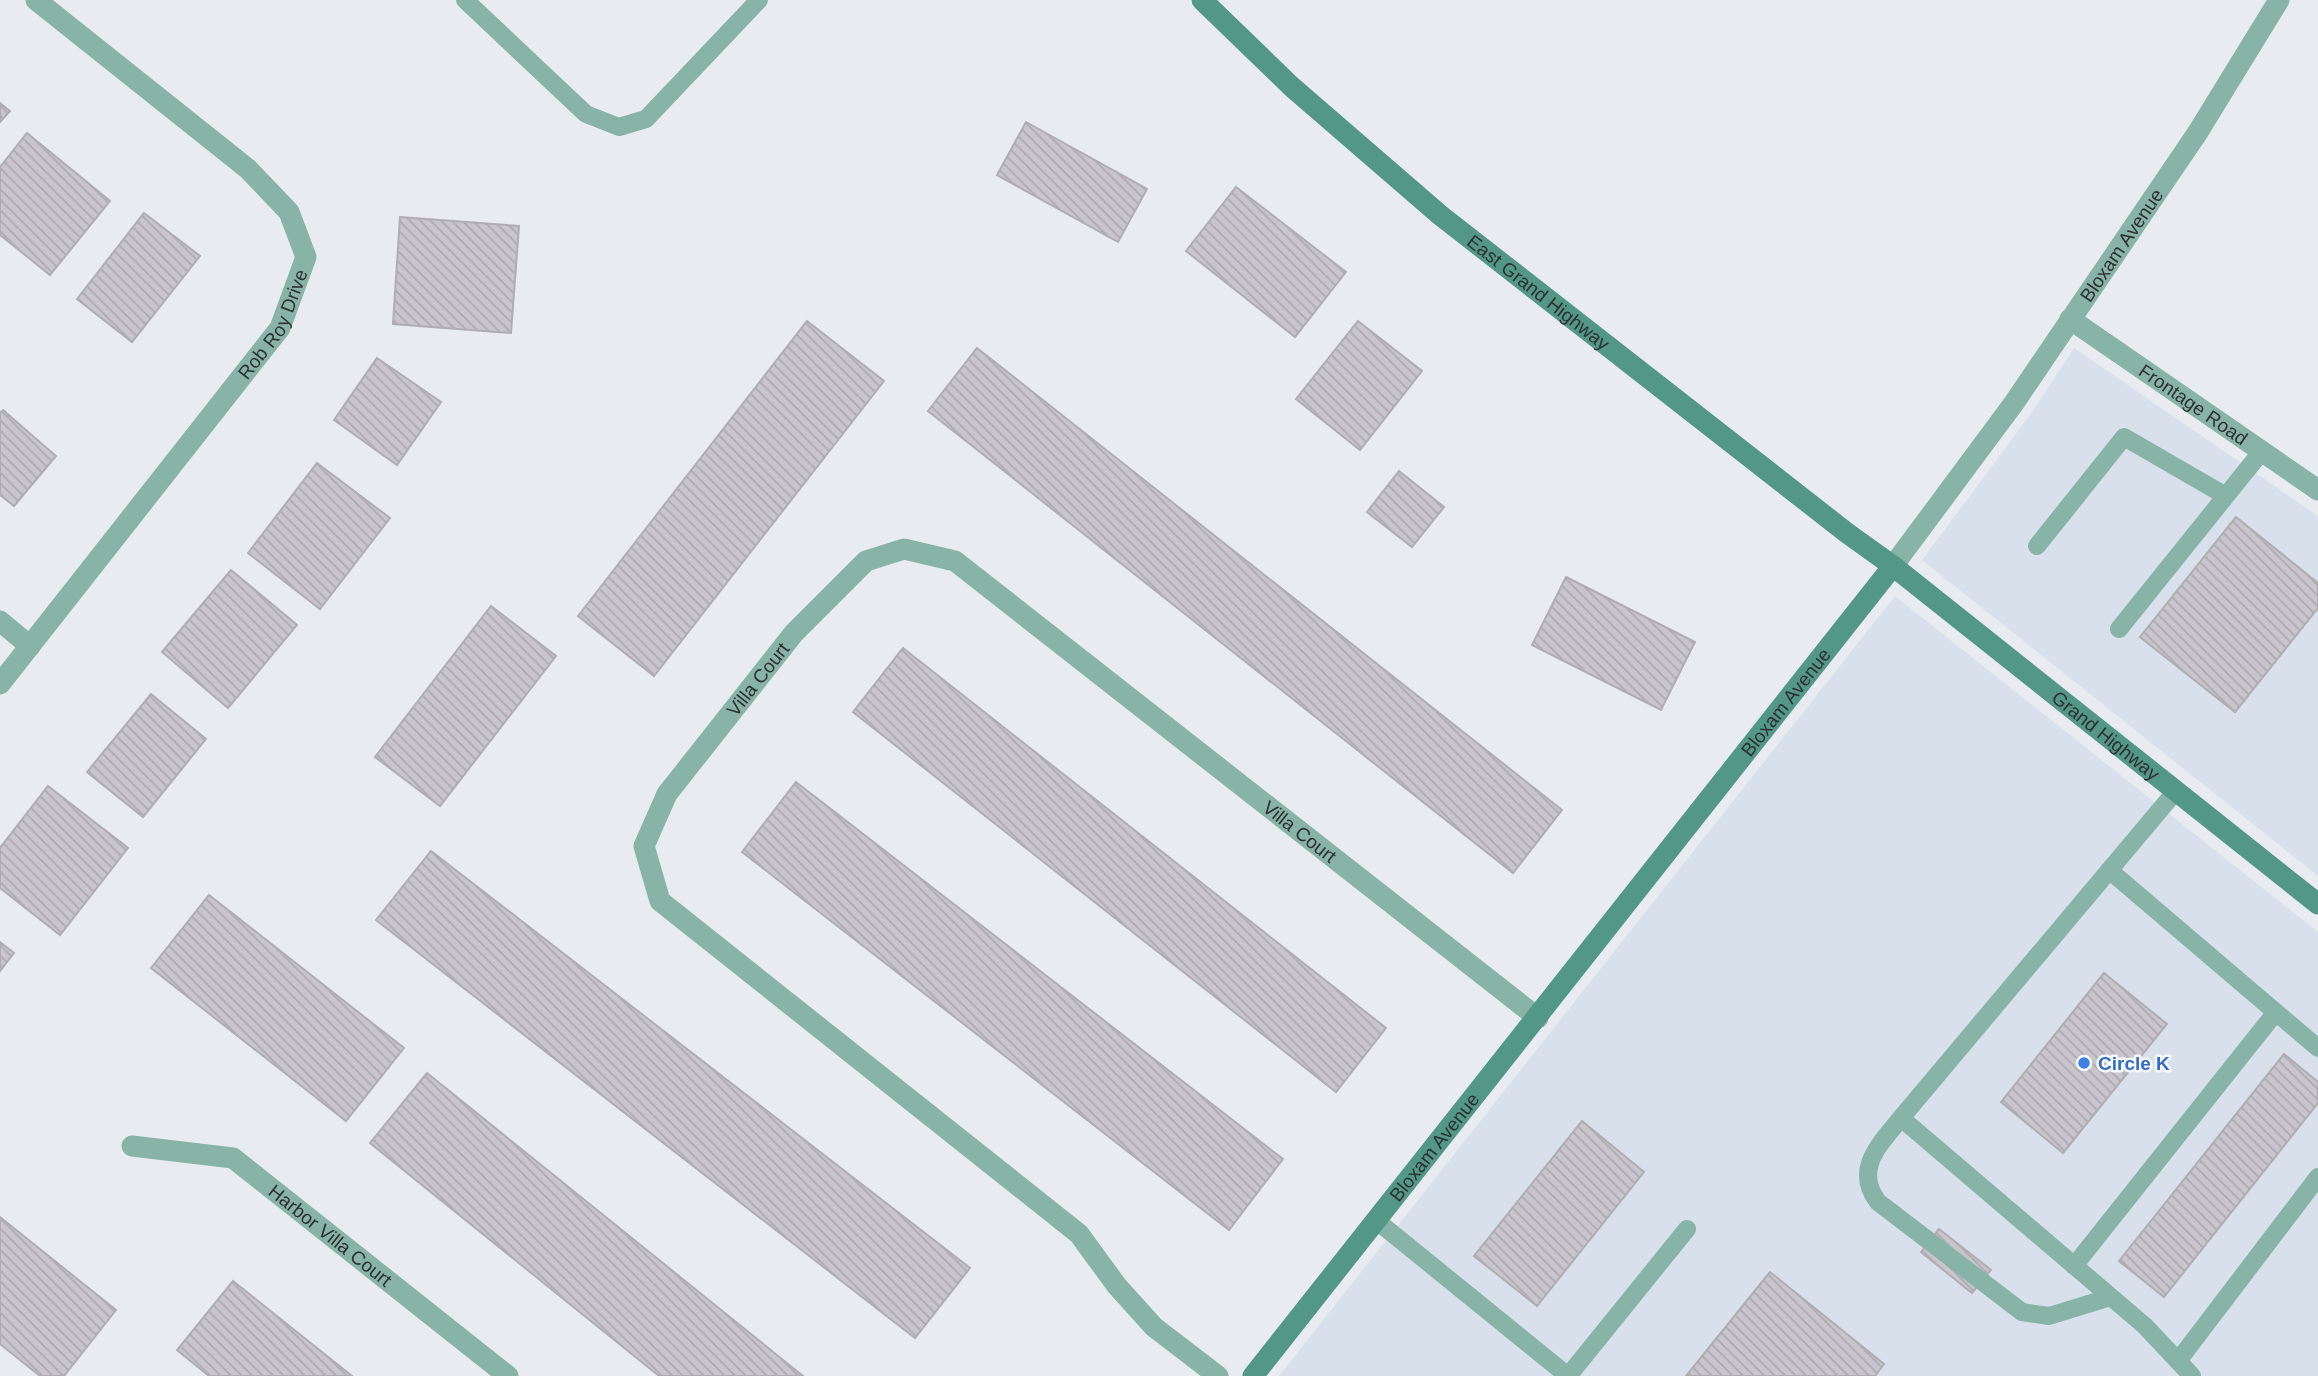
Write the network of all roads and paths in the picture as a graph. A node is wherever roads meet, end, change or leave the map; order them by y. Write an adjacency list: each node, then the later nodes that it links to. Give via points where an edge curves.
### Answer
1 (36, 0): 14 (street, Rob Roy Drive, via 248,169 289,212 306,257 280,328)
2 (465, 0): 3 (lane, via 586,114 619,127 646,120)
3 (760, 0)
4 (1202, 0): 11 (street, East Grand Highway, via 1292,87 1440,215)
5 (2279, 0): 6 (street, Bloxam Avenue, via 2198,131)
6 (2070, 319): 7 (street, Frontage Road); 11 (street, Bloxam Avenue)
7 (2262, 451): 8 (street, Frontage Road); 9 (lane)
8 (2318, 490)
9 (2226, 496): 10 (lane, via 2124,437); 13 (lane)
10 (2037, 546)
11 (1894, 566): 16 (street, Grand Highway); 20 (street, Bloxam Avenue)
12 (0, 621): 14 (street)
13 (2119, 629)
14 (30, 646): 15 (street, Rob Roy Drive)
15 (0, 684)
16 (2175, 792): 17 (lane); 18 (street, Grand Highway)
17 (2109, 870): 19 (lane); 22 (lane)
18 (2318, 904)
19 (2276, 1012): 21 (lane); 27 (lane)
20 (1538, 1018): 25 (street, Bloxam Avenue); 32 (street, Villa Court, via 955,561 904,549 866,561 794,633 667,794 644,846 660,901 1079,1234 1154,1327)
21 (2318, 1048)
22 (1901, 1118): 27 (lane); 28 (lane, via 1877,1149 1866,1174 1869,1190 1878,1202 2022,1312 2049,1316)
23 (132, 1146): 31 (street, Harbor Villa Court, via 233,1158)
24 (2318, 1177): 29 (lane)
25 (1377, 1221): 30 (lane); 33 (street, Bloxam Avenue)
26 (1687, 1229): 30 (lane)
27 (2074, 1266): 28 (lane)
28 (2111, 1297): 29 (lane)
29 (2178, 1361): 34 (lane)
30 (1568, 1375)
31 (508, 1376)
32 (1218, 1376)
33 (1253, 1376)
34 (2192, 1376)

